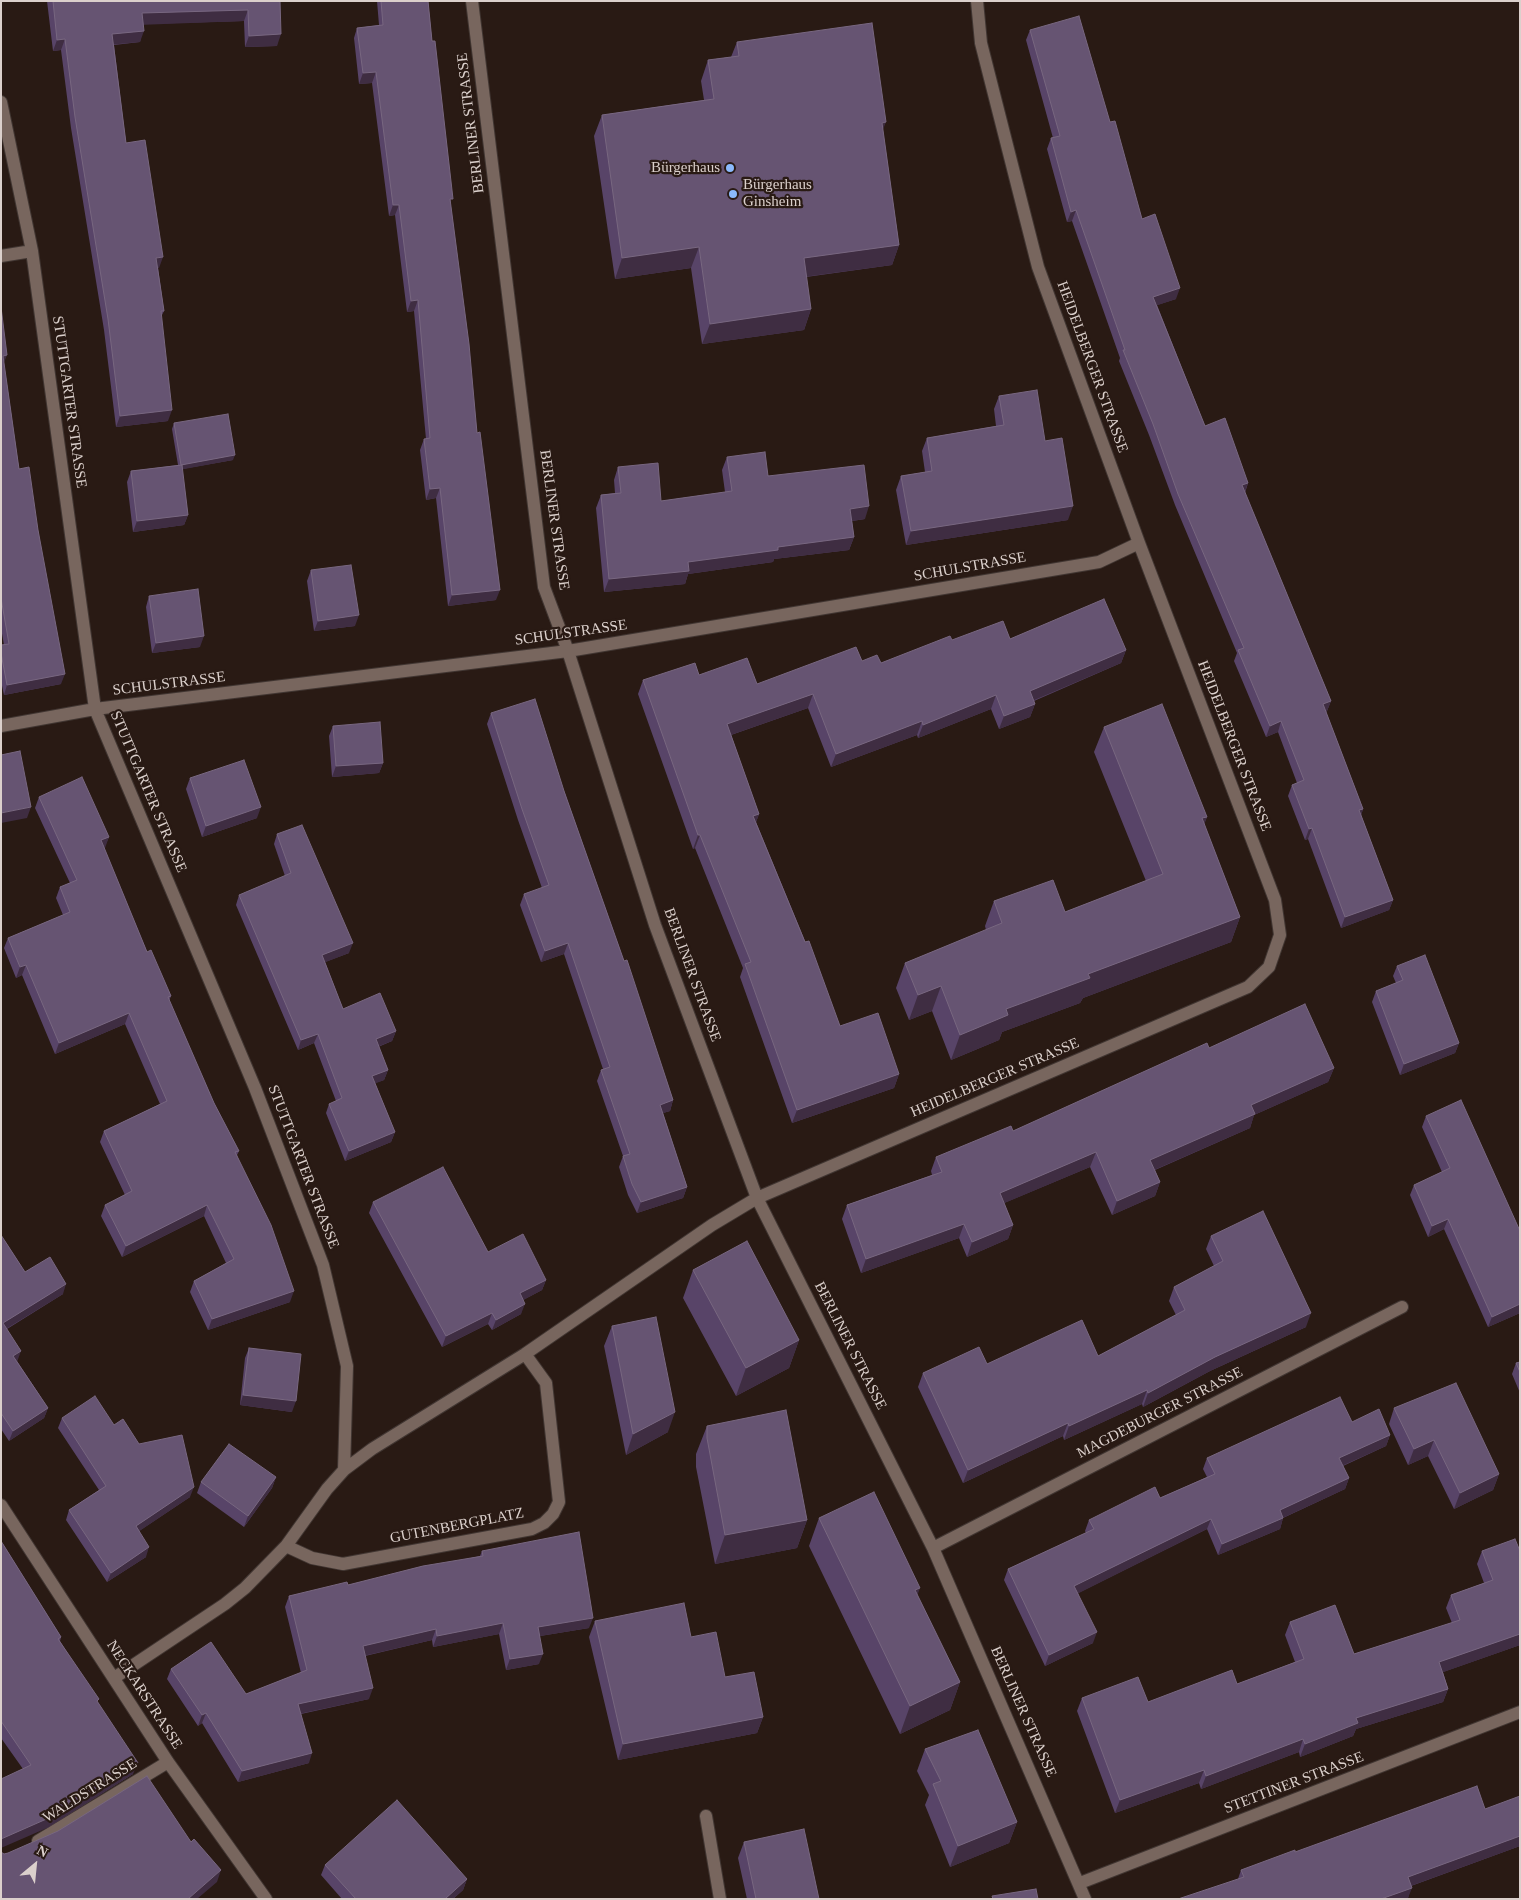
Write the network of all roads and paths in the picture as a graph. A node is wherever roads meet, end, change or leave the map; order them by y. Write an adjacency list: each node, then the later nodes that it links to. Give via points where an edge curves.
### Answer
1 (472, 1): 7 (street, BERLINER STRASSE, via 544,587)
2 (977, 1): 6 (street, HEIDELBERGER STRASSE, via 981,43 1038,267)
3 (1, 102): 4 (street, STUTTGARTER STRASSE)
4 (32, 251): 5 (street); 8 (street, STUTTGARTER STRASSE)
5 (1, 256)
6 (1139, 543): 7 (street, SCHULSTRASSE, via 1099,562); 10 (street, HEIDELBERGER STRASSE, via 1275,900 1280,934 1269,967 1248,987)
7 (568, 651): 8 (street, SCHULSTRASSE); 10 (street, BERLINER STRASSE, via 656,925)
8 (95, 709): 9 (street, SCHULSTRASSE); 13 (street, STUTTGARTER STRASSE, via 255,1088 323,1265 347,1366)
9 (1, 726)
10 (757, 1198): 12 (street, via 712,1225); 16 (street, BERLINER STRASSE)
11 (1402, 1308): 16 (street, MAGDEBURGER STRASSE)
12 (526, 1354): 13 (street, via 372,1449); 15 (street, GUTENBERGPLATZ, via 546,1383 558,1492 559,1502 544,1523 532,1529 343,1564 312,1558)
13 (344, 1470): 15 (street)
14 (1, 1505): 17 (street, NECKARSTRASSE)
15 (286, 1546): 17 (street, via 226,1604)
16 (933, 1548): 22 (street, BERLINER STRASSE)
17 (114, 1678): 19 (street, NECKARSTRASSE)
18 (1520, 1712): 22 (street, STETTINER STRASSE)
19 (168, 1762): 21 (street, WALDSTRASSE, via 51,1835); 23 (street, NECKARSTRASSE)
20 (706, 1816): 24 (street)
21 (26, 1846)
22 (1080, 1883): 25 (street, BERLINER STRASSE)
23 (266, 1899)
24 (720, 1899)
25 (1085, 1899)

